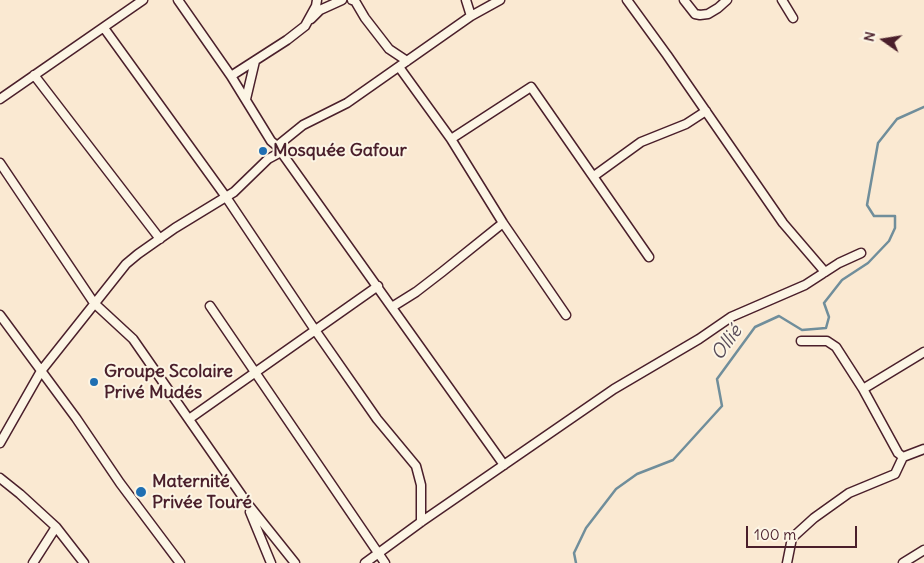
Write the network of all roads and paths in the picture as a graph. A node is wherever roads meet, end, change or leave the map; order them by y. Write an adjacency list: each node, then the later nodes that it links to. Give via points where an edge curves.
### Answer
1 (143, 0): 15 (street)
2 (178, 0): 20 (street)
3 (317, 0): 14 (street)
4 (342, 0): 14 (street, via 320,10)
5 (352, 0): 17 (street, via 389,50)
6 (466, 0): 12 (street)
7 (500, 0): 12 (street)
8 (627, 0): 23 (street)
9 (684, 0): 10 (street, via 695,14 700,15 708,14)
10 (727, 0)
11 (782, 0): 13 (street)
12 (471, 16): 17 (street)
13 (793, 18)
14 (305, 26): 16 (street)
15 (104, 28): 19 (street); 28 (street)
16 (255, 61): 20 (street); 22 (street)
17 (407, 61): 18 (street)
18 (399, 67): 24 (street); 25 (street, via 347,104 302,125)
19 (34, 76): 21 (street); 30 (street)
20 (232, 76): 22 (street)
21 (0, 99)
22 (246, 99): 25 (street)
23 (706, 111): 27 (street, via 686,124 641,142); 33 (street, via 783,223)
24 (451, 139): 27 (street, via 531,87); 29 (street)
25 (279, 149): 28 (street); 34 (street)
26 (0, 163): 35 (street)
27 (594, 176): 32 (street)
28 (226, 197): 30 (street); 40 (street)
29 (502, 223): 37 (street, via 416,292); 39 (street)
30 (160, 238): 35 (street, via 126,264)
31 (861, 253): 33 (street)
32 (649, 256)
33 (825, 272): 50 (street, via 805,285 731,317 614,390)
34 (378, 286): 37 (street); 40 (street)
35 (94, 303): 43 (street); 46 (street, via 133,339)
36 (210, 306): 44 (street)
37 (392, 307): 50 (street)
38 (0, 315): 43 (street)
39 (566, 315)
40 (314, 330): 44 (street); 53 (street, via 416,466)
41 (801, 341): 45 (street, via 827,341 836,347)
42 (924, 352): 45 (street)
43 (41, 371): 47 (street); 59 (street)
44 (256, 372): 46 (street); 56 (street)
45 (863, 389): 49 (street)
46 (189, 419): 52 (street)
47 (0, 444)
48 (924, 449): 49 (street)
49 (902, 457): 64 (street, via 895,474 850,493 801,529 792,538)
50 (504, 465): 53 (street)
51 (0, 478): 54 (street)
52 (247, 503): 60 (street); 61 (street)
53 (421, 522): 56 (street)
54 (56, 527): 57 (street); 58 (street)
55 (924, 550): 65 (street)
56 (379, 554): 62 (street); 63 (street)
57 (32, 563)
58 (84, 563)
59 (180, 563)
60 (271, 563)
61 (295, 563)
62 (365, 563)
63 (385, 563)
64 (786, 563)
65 (903, 563)

